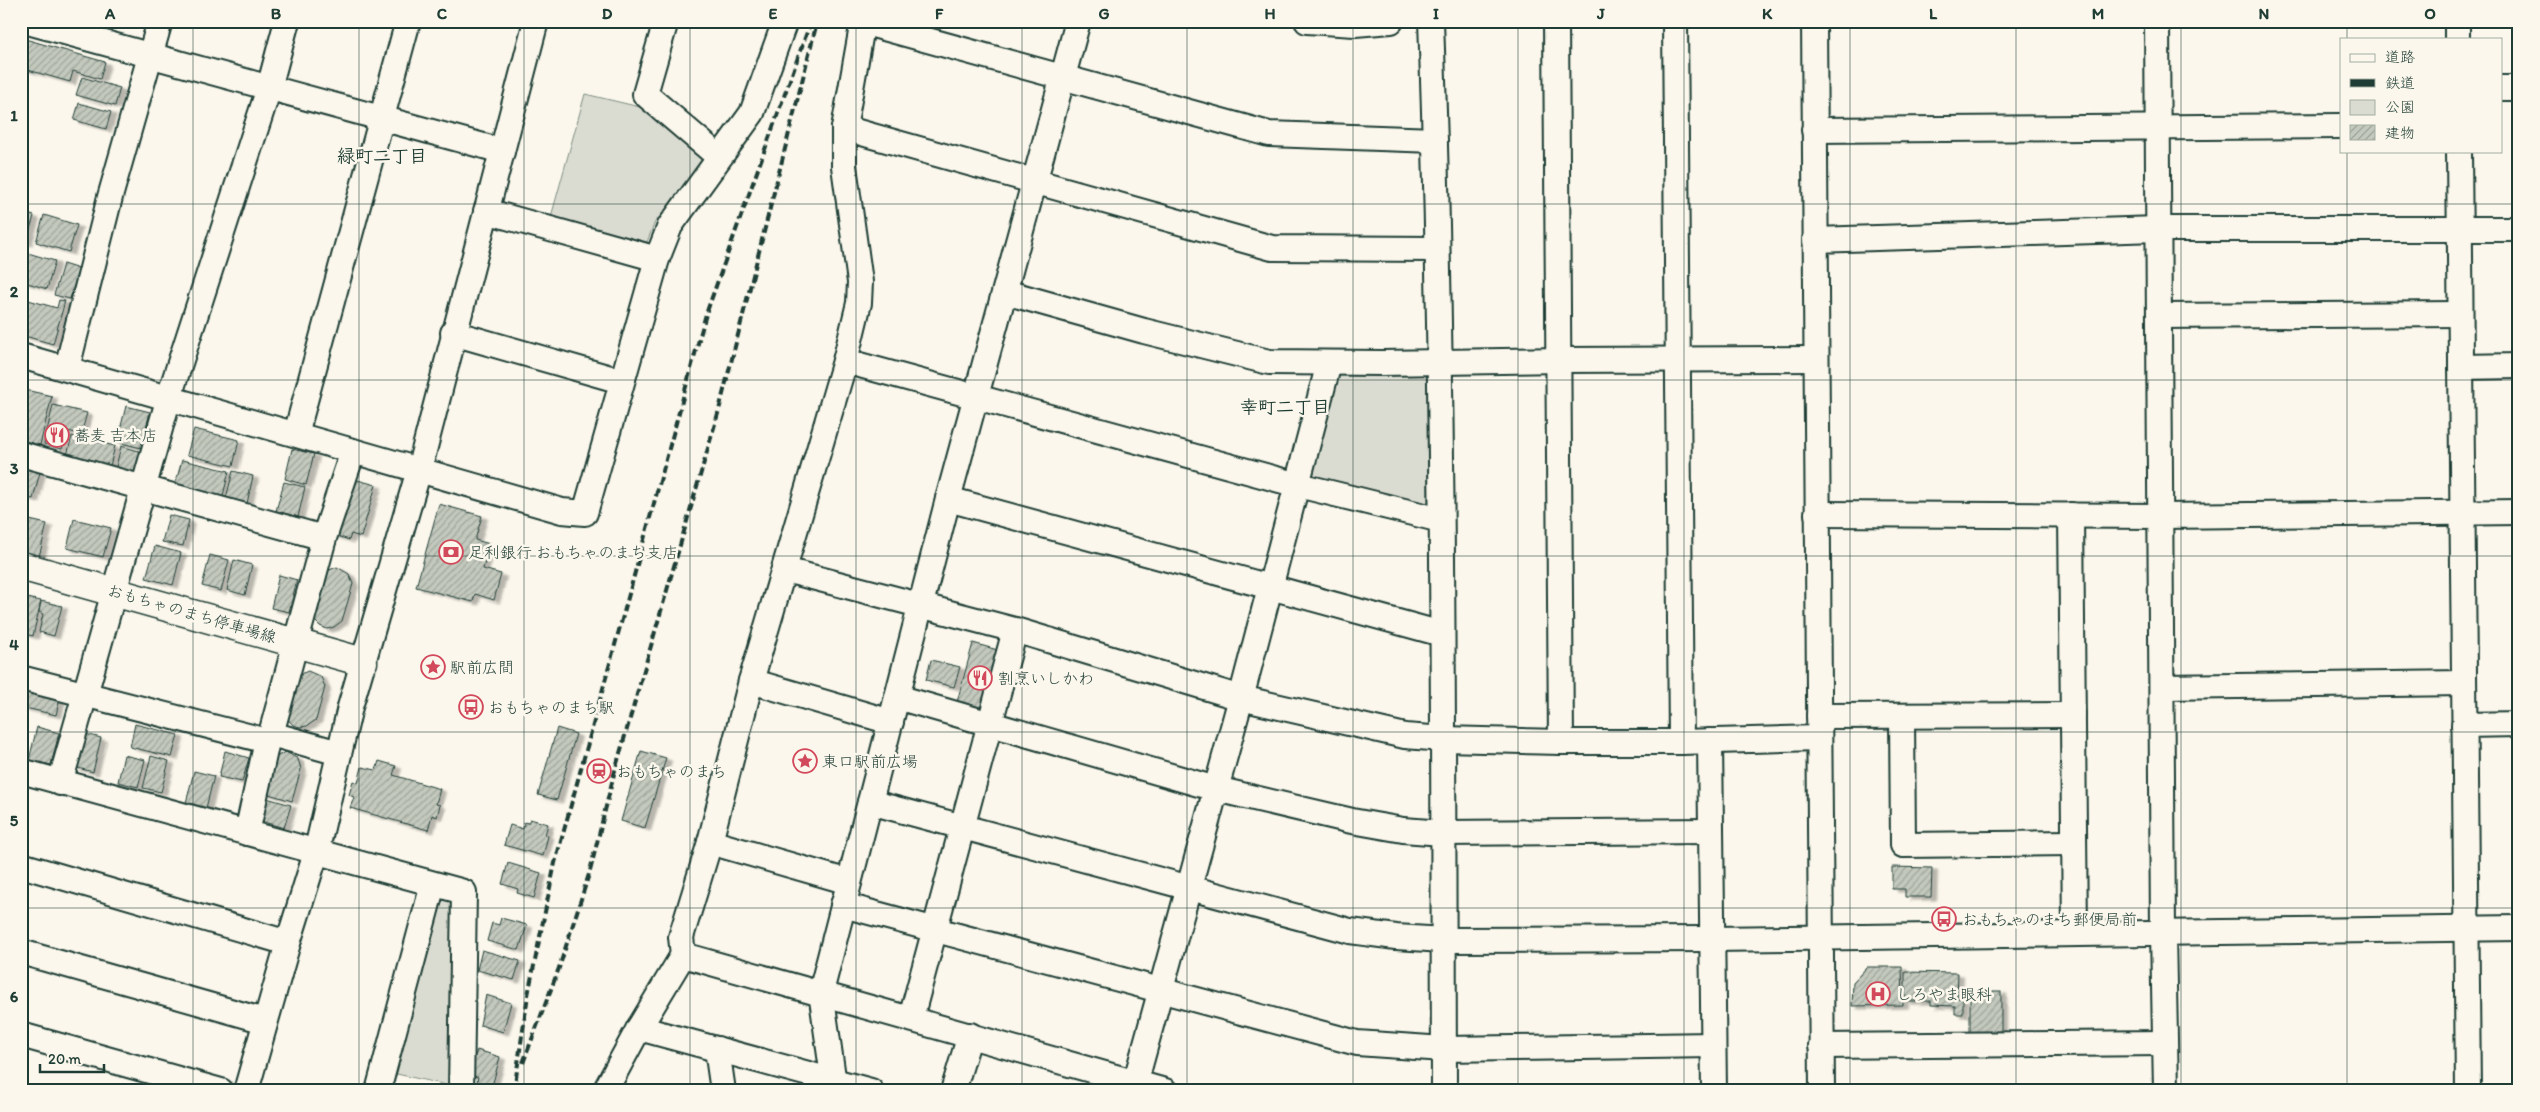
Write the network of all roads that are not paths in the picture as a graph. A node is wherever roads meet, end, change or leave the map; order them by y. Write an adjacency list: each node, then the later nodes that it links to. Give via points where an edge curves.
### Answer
1 (24, 21): 19 (street)
2 (160, 21): 19 (street)
3 (287, 21): 21 (street)
4 (408, 21): 24 (street)
5 (536, 21): 30 (street)
6 (666, 21): 32 (street, via 645,94)
7 (785, 21): 32 (street, via 752,113)
8 (862, 21): 20 (street); 27 (street)
9 (1078, 21): 20 (street)
10 (1308, 21): 11 (street, via 1356,24)
11 (1392, 21)
12 (1431, 21): 29 (street)
13 (1556, 21): 47 (street)
14 (1675, 21): 48 (street)
15 (1814, 21): 28 (street)
16 (2157, 21): 25 (street)
17 (2457, 21): 18 (street)
18 (2457, 38)
19 (150, 56): 21 (street); 54 (street)
20 (1063, 76): 29 (street, via 1269,134); 33 (street)
21 (269, 88): 24 (street); 56 (street)
22 (2502, 88): 23 (street)
23 (2519, 88)
24 (381, 120): 30 (street); 58 (street)
25 (2159, 126): 26 (street); 28 (street); 35 (street)
26 (2340, 126)
27 (844, 128): 33 (street); 49 (street, via 844,166 860,282 859,303)
28 (1814, 130): 38 (street)
29 (1435, 140): 39 (street)
30 (502, 152): 34 (street)
31 (2459, 152): 37 (street)
32 (720, 157): 40 (street, via 670,226)
33 (1035, 182): 39 (street, via 1272,248); 41 (street)
34 (486, 211): 40 (street); 44 (street)
35 (2158, 229): 37 (street); 38 (street); 43 (street)
36 (2519, 229): 37 (street)
37 (2459, 230): 42 (street)
38 (1815, 240): 46 (street)
39 (1436, 249): 50 (street)
40 (657, 259): 55 (street)
41 (1006, 292): 51 (street, via 1261,360); 57 (street)
42 (2460, 314): 43 (street); 53 (street)
43 (2159, 316): 69 (street)
44 (453, 333): 55 (street); 61 (street)
45 (21, 356): 54 (street)
46 (1816, 359): 48 (street); 67 (street)
47 (1560, 360): 48 (street); 50 (street); 98 (street)
48 (1677, 360): 99 (street)
49 (845, 361): 57 (street); 73 (street)
50 (1438, 361): 51 (street); 70 (street)
51 (1329, 363): 62 (street)
52 (2519, 366): 53 (street)
53 (2461, 367): 65 (street)
54 (66, 368): 56 (street)
55 (621, 381): 61 (street, via 585,513 562,511)
56 (169, 397): 58 (street); 63 (street)
57 (976, 397): 62 (street); 64 (street)
58 (296, 434): 59 (street)
59 (353, 451): 61 (street); 71 (street)
60 (21, 454): 63 (street)
61 (419, 470): 80 (street)
62 (1298, 485): 70 (street); 74 (street)
63 (142, 488): 71 (street); 75 (street)
64 (948, 499): 74 (street); 76 (street)
65 (2462, 512): 66 (street); 69 (street); 83 (street)
66 (2519, 512)
67 (1817, 514): 68 (street); 94 (street)
68 (2071, 515): 69 (street); 88 (street)
69 (2162, 516): 84 (street)
70 (1441, 520): 78 (street)
71 (324, 538): 79 (street)
72 (21, 566): 75 (main road, おもちゃのまち停車場線)
73 (785, 570): 76 (street); 82 (street)
74 (1270, 588): 78 (street); 87 (street)
75 (114, 591): 79 (main road, おもちゃのまち停車場線); 85 (street)
76 (921, 605): 77 (street); 86 (street)
77 (1016, 630): 87 (street); 91 (street)
78 (1442, 634): 96 (street)
79 (297, 642): 80 (main road, おもちゃのまち停車場線); 95 (street)
80 (363, 662): 100 (street)
81 (21, 678): 85 (street)
82 (751, 681): 90 (street); 109 (street)
83 (2464, 684): 84 (street); 93 (street)
84 (2162, 687): 120 (street)
85 (85, 696): 95 (street); 102 (street)
86 (897, 697): 90 (street); 91 (street)
87 (1241, 698): 96 (street, via 1354,726 1405,736); 103 (street)
88 (2073, 715): 89 (street); 110 (street)
89 (1902, 716): 94 (street); 110 (street, via 1902,845)
90 (890, 722): 104 (street)
91 (990, 724): 103 (street); 105 (street)
92 (2519, 724): 93 (street)
93 (2464, 725): 117 (street)
94 (1819, 727): 97 (street); 122 (street)
95 (269, 738): 100 (street); 107 (street)
96 (1444, 739): 98 (street); 108 (street)
97 (1710, 741): 99 (street); 106 (street)
98 (1561, 742): 99 (street)
99 (1682, 742)
100 (339, 754): 111 (street)
101 (21, 771): 102 (street)
102 (60, 783): 107 (street)
103 (1216, 789): 108 (street, via 1352,821); 115 (street)
104 (870, 802): 105 (street); 113 (street)
105 (963, 827): 115 (street); 119 (street)
106 (1711, 831): 108 (street); 123 (street)
107 (247, 833): 111 (street)
108 (1443, 834): 124 (street)
109 (710, 842): 113 (street); 127 (street, via 681,937)
110 (2074, 843): 121 (street)
111 (316, 854): 114 (street); 125 (street)
112 (21, 865): 125 (street)
113 (849, 882): 116 (street)
114 (434, 884): 144 (street); 145 (street, via 464,892)
115 (1189, 887): 124 (street, via 1350,931); 128 (street)
116 (843, 905): 119 (street); 129 (street)
117 (2466, 928): 118 (street); 120 (street); 155 (street)
118 (2519, 928)
119 (936, 930): 128 (street); 130 (street)
120 (2163, 932): 121 (street); 135 (street)
121 (2075, 933): 122 (street)
122 (1821, 937): 123 (street); 137 (street)
123 (1713, 939): 124 (street); 136 (street)
124 (1444, 940): 139 (street)
125 (288, 943): 131 (street)
126 (21, 952): 131 (street)
127 (683, 955): 129 (street); 132 (street)
128 (1160, 991): 139 (street, via 1357,1043); 141 (street)
129 (821, 992): 130 (street); 140 (street)
130 (911, 1018): 134 (street)
131 (265, 1021): 143 (street)
132 (639, 1028): 138 (street); 146 (street)
133 (21, 1035): 142 (street)
134 (970, 1035): 141 (street); 149 (street)
135 (2165, 1043): 137 (street); 154 (street)
136 (1713, 1045): 139 (street); 152 (street)
137 (1821, 1046): 153 (street)
138 (717, 1049): 140 (street); 147 (street)
139 (1444, 1049): 151 (street)
140 (834, 1086): 148 (street)
141 (1134, 1087): 150 (street)
142 (221, 1091)
143 (246, 1091)
144 (378, 1091)
145 (461, 1091)
146 (605, 1091)
147 (723, 1091)
148 (871, 1091)
149 (953, 1091)
150 (1165, 1091)
151 (1444, 1091)
152 (1714, 1091)
153 (1822, 1091)
154 (2166, 1091)
155 (2468, 1091)

